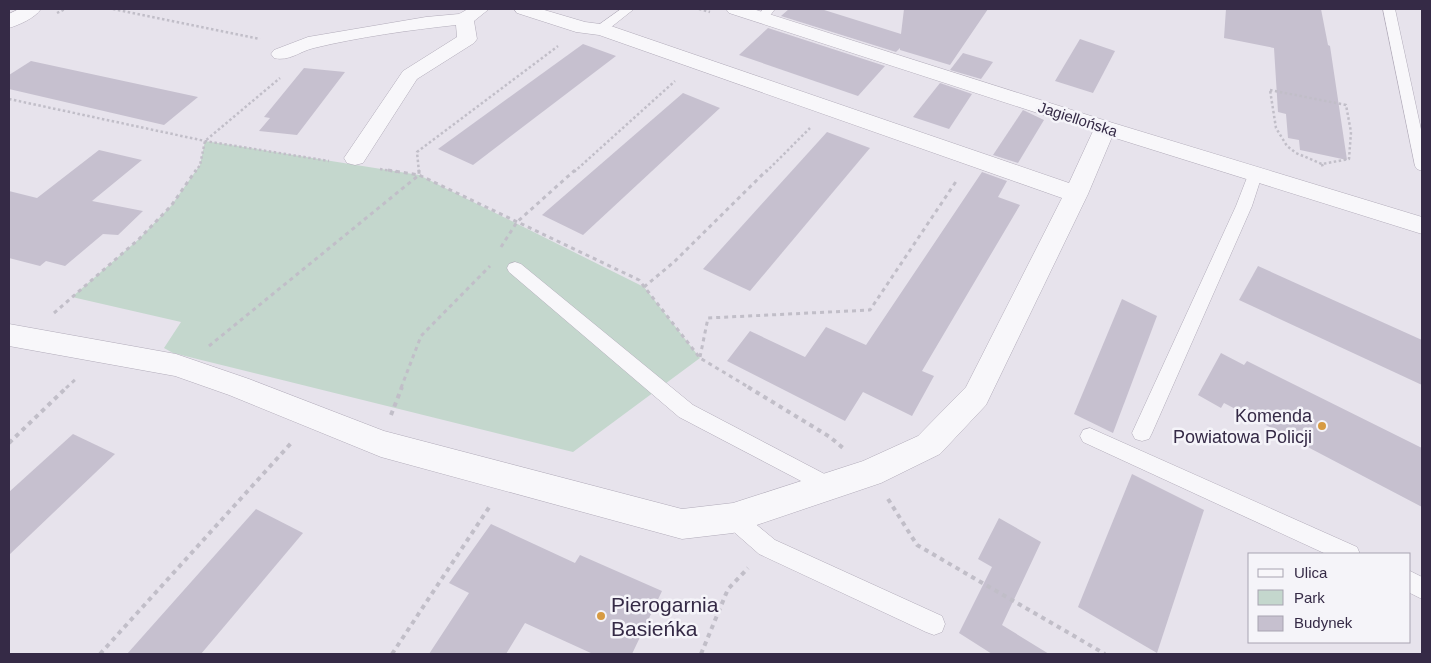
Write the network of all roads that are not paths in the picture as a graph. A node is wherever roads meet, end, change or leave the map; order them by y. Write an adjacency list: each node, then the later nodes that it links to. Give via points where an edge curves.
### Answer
1 (32, 9): 8 (street)
2 (523, 9): 9 (street)
3 (628, 9): 9 (lane)
4 (735, 9): 6 (street, Jagiellońska)
5 (1389, 9): 13 (lane)
6 (765, 13): 11 (street, Jagiellońska)
7 (472, 14): 10 (street, via 308,43); 12 (street, via 467,38 410,75)
8 (9, 22)
9 (592, 28): 15 (street)
10 (281, 54)
11 (1105, 128): 14 (street, Jagiellońska); 15 (street)
12 (354, 158)
13 (1422, 166)
14 (1256, 175): 16 (street, Jagiellońska); 19 (lane)
15 (1076, 194): 21 (street, via 976,396 929,445 870,473)
16 (1422, 226)
17 (516, 268): 21 (lane, via 686,411)
18 (17, 337): 22 (street, via 176,365 381,444 682,524)
19 (1142, 433)
20 (1090, 436): 23 (lane)
21 (829, 486): 22 (street)
22 (733, 518): 24 (lane, via 767,547)
23 (1347, 553)
24 (934, 624)

